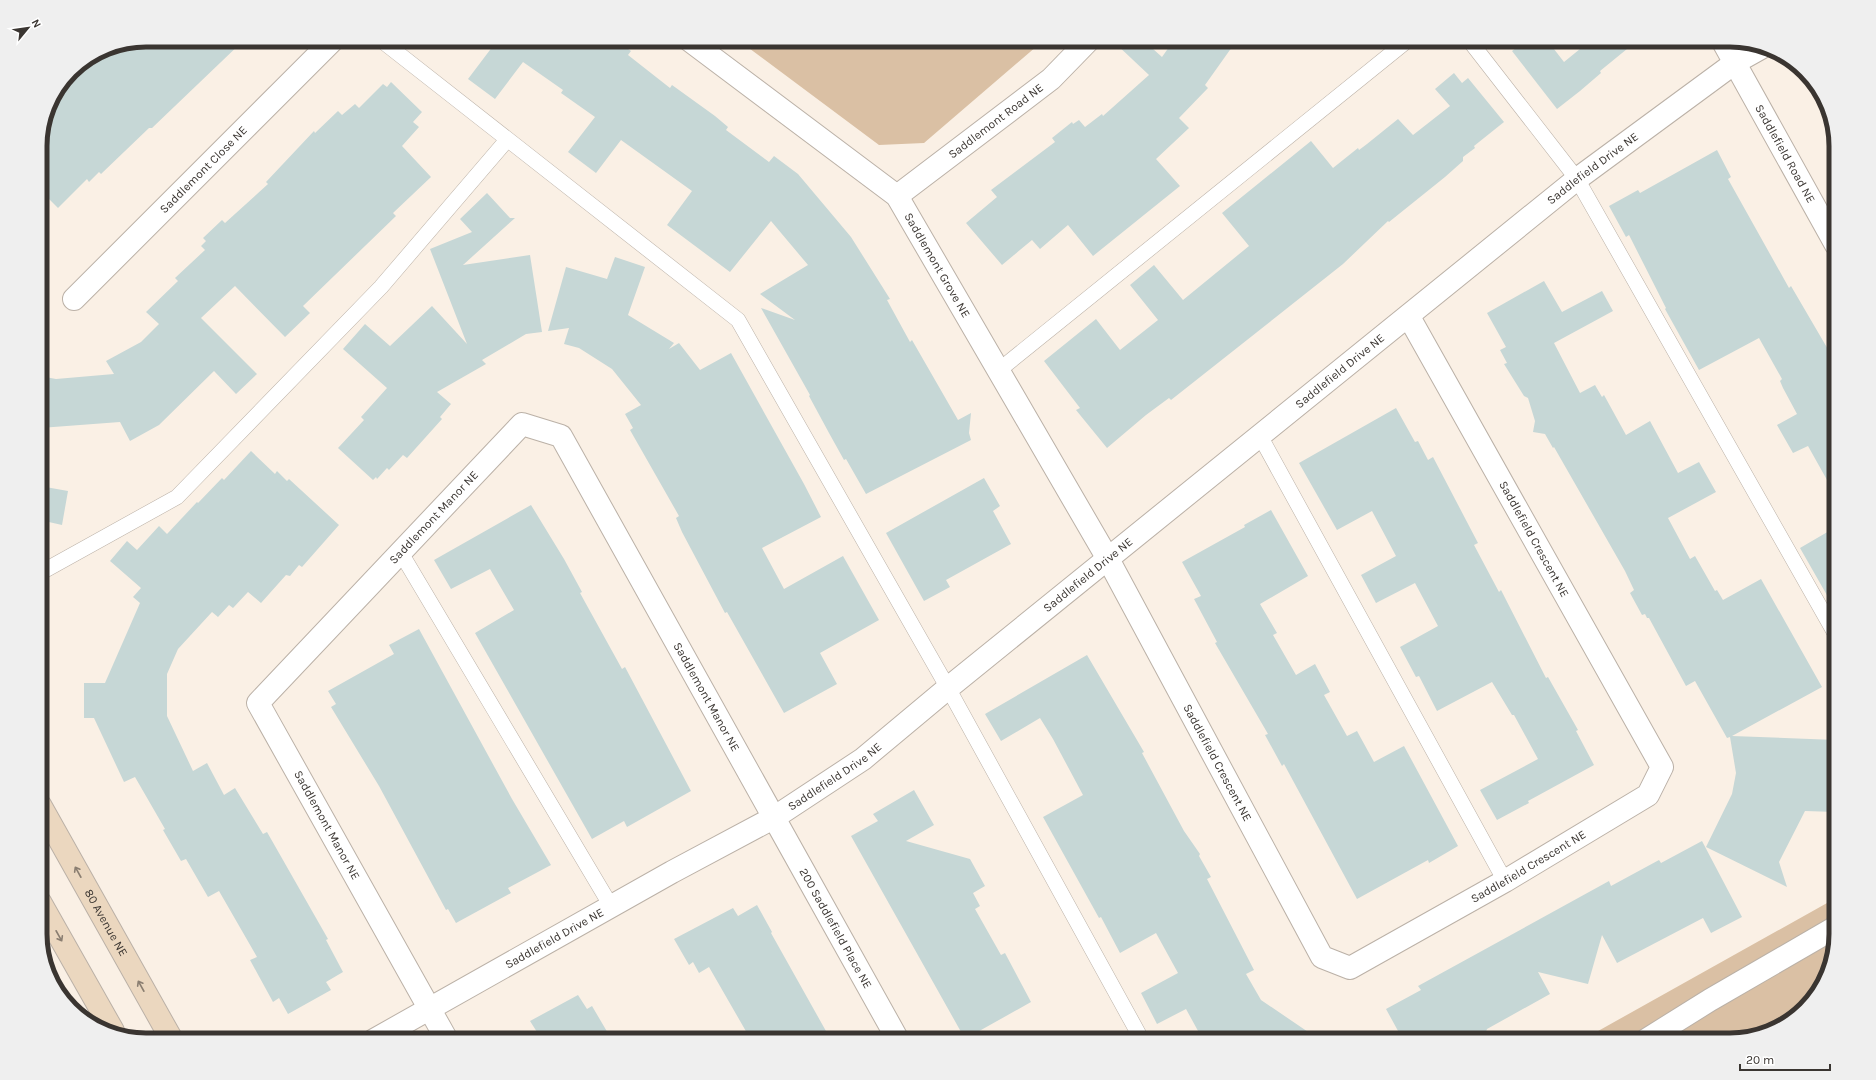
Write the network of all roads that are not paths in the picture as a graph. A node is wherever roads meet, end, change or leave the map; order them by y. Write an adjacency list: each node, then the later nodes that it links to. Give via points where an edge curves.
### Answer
1 (326, 47): 14 (street, Saddlemont Close NE)
2 (389, 47): 10 (lane)
3 (698, 47): 12 (street, Saddlemont Grove NE)
4 (1082, 47): 12 (street, Saddlemont Road NE, via 1051,79)
5 (1399, 47): 16 (lane)
6 (1474, 47): 11 (lane)
7 (1726, 47): 9 (street)
8 (1756, 50): 9 (street, Saddlefield Drive NE)
9 (1736, 62): 11 (street, Saddlefield Drive NE); 13 (street, Saddlefield Road NE)
10 (506, 140): 20 (lane, via 381,287 177,497); 22 (lane, via 738,320)
11 (1577, 179): 15 (street, Saddlefield Drive NE); 21 (lane)
12 (897, 196): 16 (street, Saddlemont Grove NE)
13 (1829, 231)
14 (74, 299)
15 (1409, 317): 17 (street, Saddlefield Drive NE); 25 (street, Saddlefield Crescent NE, via 1662,767 1648,795)
16 (998, 371): 19 (street, Saddlemont Grove NE)
17 (1260, 436): 19 (street, Saddlefield Drive NE); 25 (lane)
18 (401, 553): 24 (street, Saddlemont Manor NE, via 522,424 561,436); 26 (lane); 29 (street, Saddlemont Manor NE, via 258,703)
19 (1108, 559): 22 (street, Saddlefield Drive NE); 25 (street, Saddlefield Crescent NE, via 1322,957 1350,968)
20 (47, 568)
21 (1829, 623)
22 (948, 688): 24 (street, Saddlefield Drive NE, via 863,759); 35 (lane)
23 (47, 817): 31 (street, 80 Avenue NE, one-way to 23)
24 (774, 817): 26 (street, Saddlefield Drive NE); 34 (street, 200 Saddlefield Place NE)
25 (1506, 881)
26 (611, 906): 29 (street, Saddlefield Drive NE)
27 (47, 914): 30 (street, one-way to 30)
28 (1829, 930): 36 (street)
29 (430, 1008): 32 (street, Saddlefield Drive NE); 33 (street)
30 (110, 1026)
31 (168, 1033)
32 (386, 1033)
33 (443, 1033)
34 (894, 1033)
35 (1138, 1033)
36 (1657, 1033)

